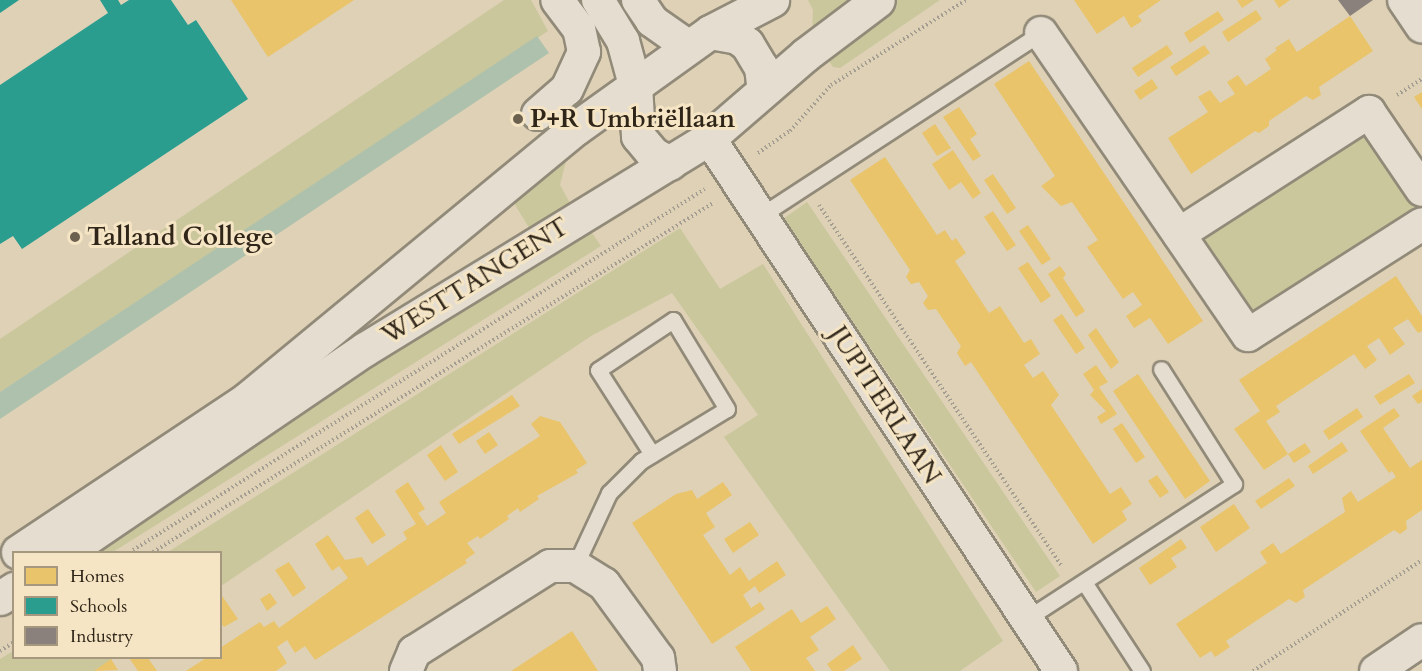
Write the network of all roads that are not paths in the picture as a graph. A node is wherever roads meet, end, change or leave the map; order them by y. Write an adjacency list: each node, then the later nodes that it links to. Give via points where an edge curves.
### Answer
1 (557, 0): 12 (street, via 579,29 584,52 567,89)
2 (598, 0): 10 (street, via 623,41)
3 (638, 0): 9 (street, via 652,21)
4 (772, 0): 9 (main road, WESTTANGENT)
5 (878, 0): 11 (main road, WESTTANGENT)
6 (1404, 0): 7 (street)
7 (1422, 27)
8 (1041, 33): 16 (lane); 18 (street)
9 (700, 40): 10 (main road, WESTTANGENT); 11 (main road, via 737,37 747,44 761,67)
10 (635, 85): 14 (main road, via 638,136 653,154); 21 (main road, WESTTANGENT, via 560,140 247,399)
11 (764, 90): 13 (main road, WESTTANGENT)
12 (538, 114)
13 (709, 138): 14 (main road, WESTTANGENT); 16 (street, JUPITERLAAN)
14 (670, 163): 22 (main road, WESTTANGENT, via 365,349)
15 (1422, 190): 18 (street, via 1369,112)
16 (760, 216): 25 (street, JUPITERLAAN)
17 (1422, 224): 18 (street, via 1248,335)
18 (1179, 234)
19 (1161, 369): 24 (lane, via 1234,484)
20 (652, 454): 20 (lane, via 598,370 673,320 727,409); 23 (lane, via 609,493)
21 (19, 551)
22 (67, 551)
23 (574, 566): 27 (street, via 550,566 414,652); 28 (street, via 604,584 658,658)
24 (1080, 585): 25 (lane); 30 (lane)
25 (1026, 619): 29 (street, JUPITERLAAN)
26 (1422, 640): 31 (street)
27 (405, 671)
28 (660, 671)
29 (1060, 671)
30 (1142, 671)
31 (1376, 671)

